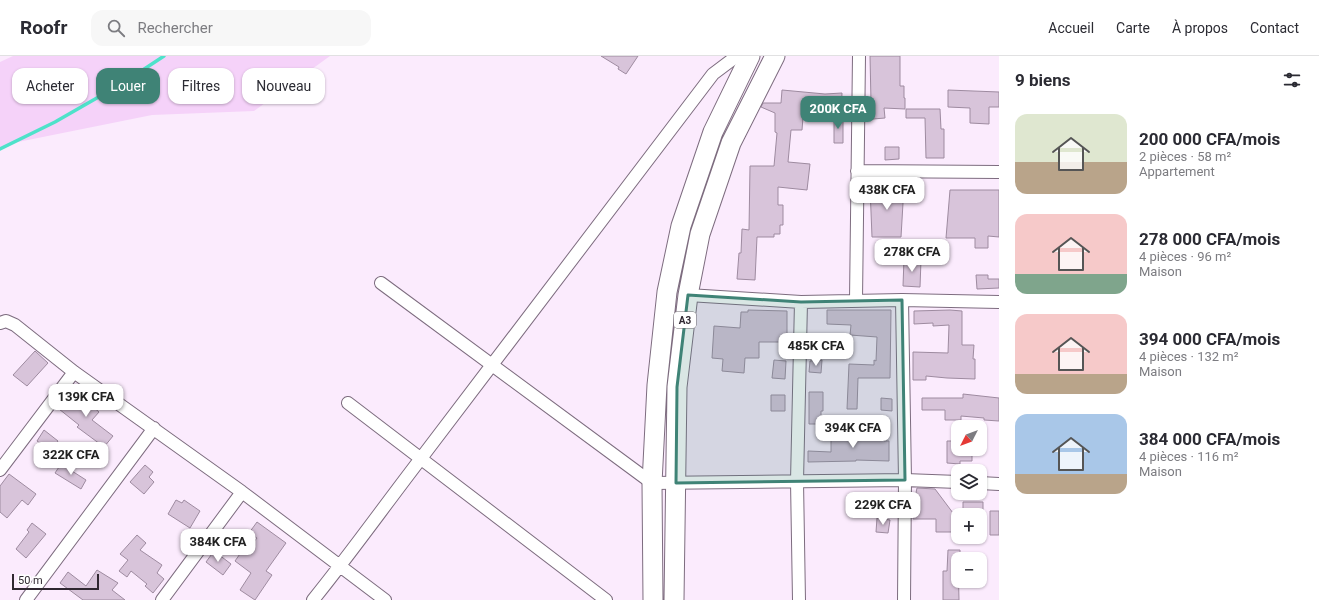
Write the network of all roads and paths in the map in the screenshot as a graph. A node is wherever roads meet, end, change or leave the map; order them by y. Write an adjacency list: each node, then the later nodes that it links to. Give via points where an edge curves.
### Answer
1 (737, 56): 14 (street, via 713,74)
2 (750, 56): 23 (highway, A3, via 713,132 681,226 667,292 657,385)
3 (775, 56): 8 (highway, A3, via 731,142 700,234)
4 (860, 56): 5 (street)
5 (857, 171): 6 (street); 9 (street)
6 (999, 172)
7 (381, 283): 14 (street)
8 (688, 295): 11 (street); 24 (highway, A3, via 678,387)
9 (856, 300): 10 (street); 11 (street)
10 (902, 300): 12 (street); 20 (street)
11 (801, 302): 21 (street)
12 (999, 302)
13 (0, 323): 15 (street, via 6,321 15,325)
14 (493, 366): 18 (street); 23 (street)
15 (74, 372): 17 (street); 19 (street)
16 (348, 403): 18 (street)
17 (154, 428): 27 (street); 29 (street)
18 (421, 458): 28 (street); 33 (street)
19 (0, 470)
20 (905, 480): 21 (street); 22 (street); 37 (street)
21 (798, 481): 24 (street); 36 (street)
22 (951, 482)
23 (652, 483): 24 (street); 34 (highway, A3)
24 (676, 483): 35 (highway, A3)
25 (987, 483): 26 (street)
26 (999, 484)
27 (242, 492): 28 (street); 30 (street)
28 (340, 566): 31 (street); 32 (street)
29 (26, 600)
30 (162, 600)
31 (313, 600)
32 (385, 600)
33 (606, 600)
34 (653, 600)
35 (674, 600)
36 (799, 600)
37 (904, 600)

